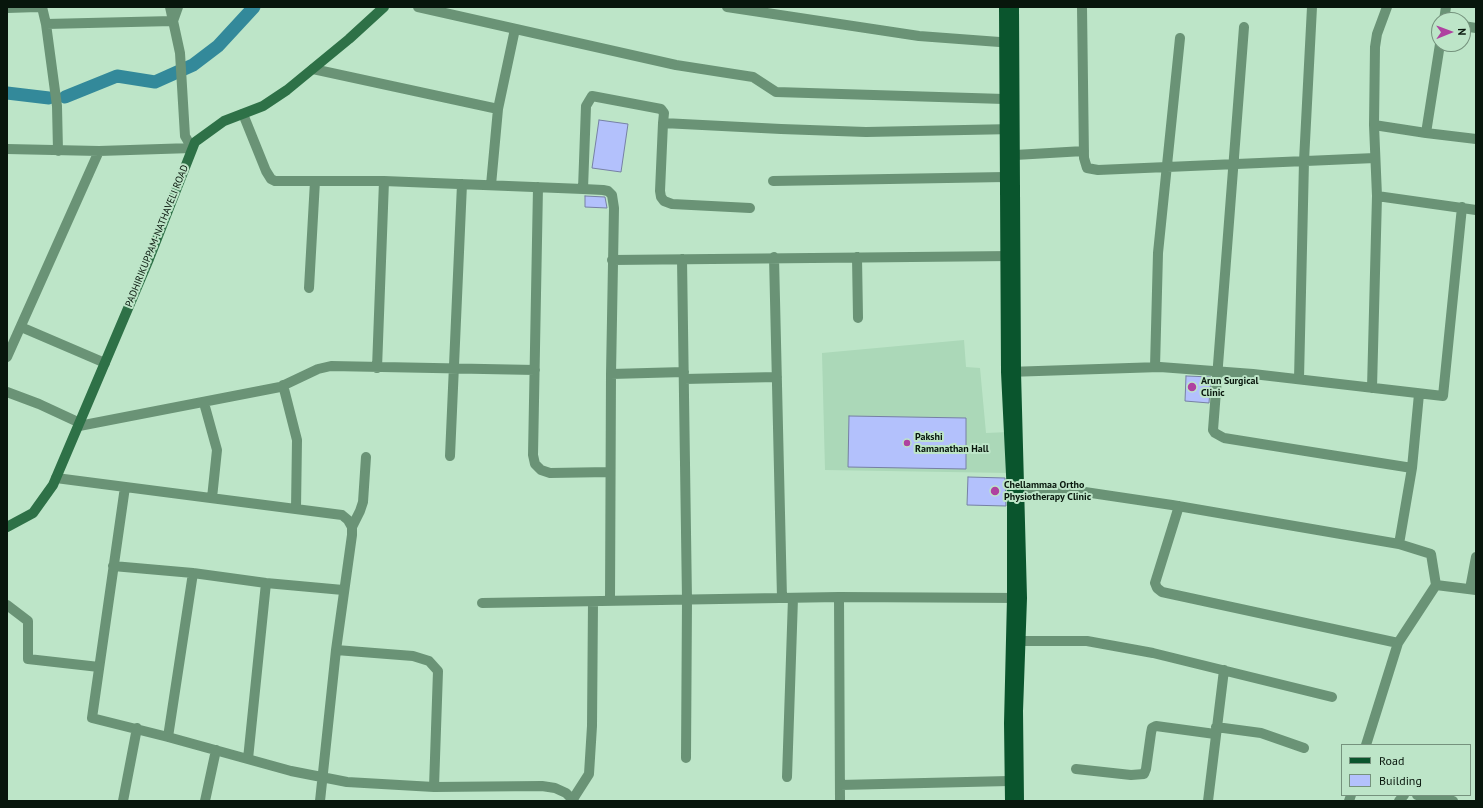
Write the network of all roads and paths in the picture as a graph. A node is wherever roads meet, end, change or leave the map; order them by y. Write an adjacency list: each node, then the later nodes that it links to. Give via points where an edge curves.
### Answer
1 (38, 7): 13 (street)
2 (42, 7): 15 (street)
3 (170, 7): 14 (street)
4 (178, 7): 14 (street)
5 (384, 7): 21 (street, PADHIRIKUPPAM-NATHAVELI ROAD)
6 (418, 7): 17 (street)
7 (727, 7): 19 (street, via 919,36)
8 (1004, 7): 19 (main road)
9 (1014, 7): 19 (main road)
10 (1082, 7): 34 (street)
11 (1312, 7): 37 (street)
12 (1388, 7): 26 (street, via 1379,28 1375,48)
13 (7, 8)
14 (173, 21): 15 (street); 30 (street, via 180,53 185,136)
15 (46, 24): 32 (street, via 58,106)
16 (1244, 27): 38 (street)
17 (515, 29): 22 (street, via 676,65 753,77 776,92); 23 (street)
18 (1180, 38): 39 (street)
19 (1008, 42): 22 (main road)
20 (1439, 52): 28 (street)
21 (313, 69): 23 (street); 24 (street, PADHIRIKUPPAM-NATHAVELI ROAD, via 263,106)
22 (1007, 94): 27 (main road)
23 (498, 109): 45 (street)
24 (243, 114): 30 (street, PADHIRIKUPPAM-NATHAVELI ROAD, via 224,121 195,142); 41 (street, via 271,179)
25 (663, 123): 27 (street, via 866,132); 47 (street, via 664,113 661,109 592,96 586,106); 49 (street, via 660,191 664,202)
26 (1374, 125): 28 (street); 36 (street)
27 (1010, 129): 35 (main road); 40 (main road)
28 (1426, 134): 29 (street)
29 (1476, 139)
30 (192, 148): 33 (street); 62 (street, PADHIRIKUPPAM-NATHAVELI ROAD)
31 (7, 149): 32 (street)
32 (58, 151): 33 (street)
33 (99, 151): 60 (street)
34 (1084, 151): 35 (street); 39 (street, via 1084,164 1092,170)
35 (1015, 155): 53 (main road)
36 (1375, 158): 37 (street); 48 (street)
37 (1304, 161): 38 (street); 72 (street)
38 (1232, 164): 39 (street); 68 (street)
39 (1166, 167): 64 (street, via 1158,253)
40 (1005, 177): 43 (street); 52 (main road)
41 (315, 181): 42 (street); 58 (street)
42 (384, 181): 44 (street); 63 (street)
43 (773, 181)
44 (462, 184): 45 (street); 65 (street)
45 (491, 185): 46 (street)
46 (538, 187): 47 (street); 66 (street)
47 (583, 189): 57 (street, via 608,191 612,195)
48 (1377, 196): 50 (street); 74 (street)
49 (750, 208)
50 (1462, 208): 51 (street); 76 (street, via 1442,396)
51 (1476, 210)
52 (1005, 256): 53 (street); 55 (street); 67 (main road)
53 (1016, 256): 67 (main road)
54 (774, 257): 55 (street); 56 (street); 71 (street)
55 (857, 257): 59 (street)
56 (682, 259): 57 (street); 70 (street)
57 (612, 260): 69 (street)
58 (309, 288)
59 (858, 318)
60 (21, 326): 61 (street); 62 (street)
61 (7, 358)
62 (106, 363): 78 (street, PADHIRIKUPPAM-NATHAVELI ROAD)
63 (377, 368): 65 (street); 73 (street, via 331,366)
64 (1155, 368): 67 (street); 68 (street)
65 (455, 369): 66 (street); 79 (street)
66 (535, 370): 82 (street, via 535,464 541,470 550,473)
67 (1011, 372): 85 (main road); 102 (main road, via 1012,495)
68 (1217, 372): 72 (street); 81 (street, via 1213,430 1220,436)
69 (611, 374): 70 (street); 82 (street)
70 (684, 375): 71 (street); 103 (street)
71 (777, 377): 100 (street)
72 (1298, 379): 74 (street)
73 (283, 385): 77 (street); 88 (street, via 297,440)
74 (1372, 388): 76 (street)
75 (7, 392): 78 (street, via 39,404)
76 (1419, 394): 81 (street)
77 (204, 403): 78 (street); 86 (street, via 217,450)
78 (79, 425): 83 (street, PADHIRIKUPPAM-NATHAVELI ROAD)
79 (450, 456)
80 (366, 457): 90 (street, via 363,502)
81 (1412, 468): 91 (street)
82 (610, 472): 104 (street)
83 (56, 478): 84 (street); 89 (street, PADHIRIKUPPAM-NATHAVELI ROAD, via 33,513)
84 (125, 487): 86 (street); 93 (street)
85 (1020, 493): 87 (street, via 1078,492); 102 (main road)
86 (212, 498): 88 (street)
87 (1179, 506): 91 (street); 109 (street, via 1155,584 1162,592)
88 (296, 509): 90 (street, via 342,515)
89 (7, 527)
90 (352, 527): 97 (street)
91 (1399, 544): 96 (street, via 1431,554)
92 (1476, 557): 98 (street)
93 (113, 566): 94 (street); 111 (street)
94 (193, 573): 95 (street); 116 (street)
95 (266, 583): 97 (street); 121 (street)
96 (1436, 585): 98 (street); 109 (street)
97 (343, 590): 110 (street)
98 (1473, 590)
99 (839, 597): 101 (street); 102 (street); 126 (street)
100 (782, 598): 101 (street); 103 (street)
101 (793, 598): 124 (street)
102 (1017, 598): 108 (main road); 125 (main road, via 1009,715)
103 (687, 600): 104 (street); 120 (street)
104 (610, 601): 105 (street)
105 (593, 602): 106 (street); 129 (street, via 589,774)
106 (482, 603)
107 (7, 605): 111 (street, via 28,621 28,659)
108 (1020, 640): 112 (street, via 1086,641 1153,653); 135 (main road)
109 (1398, 643): 117 (street)
110 (336, 650): 123 (street); 127 (street, via 413,656 429,661 438,671)
111 (99, 668): 114 (street, via 92,718)
112 (1224, 670): 113 (street); 115 (street)
113 (1332, 697)
114 (136, 728): 116 (street); 130 (street)
115 (1216, 730): 118 (street, via 1261,733); 122 (street, via 1156,726 1152,728 1144,774); 136 (street)
116 (168, 737): 119 (street)
117 (1366, 744)
118 (1304, 748)
119 (216, 750): 121 (street); 131 (street)
120 (686, 758)
121 (248, 759): 123 (street)
122 (1076, 769)
123 (323, 777): 127 (street, via 348,782); 132 (street)
124 (787, 777)
125 (1009, 781): 126 (street); 134 (main road)
126 (840, 785): 133 (street)
127 (434, 787): 129 (street, via 542,786 555,788)
128 (1423, 796): 137 (street)
129 (575, 798)
130 (123, 801)
131 (205, 801)
132 (320, 801)
133 (840, 801)
134 (1010, 801)
135 (1019, 801)
136 (1208, 801)
137 (1453, 801)

